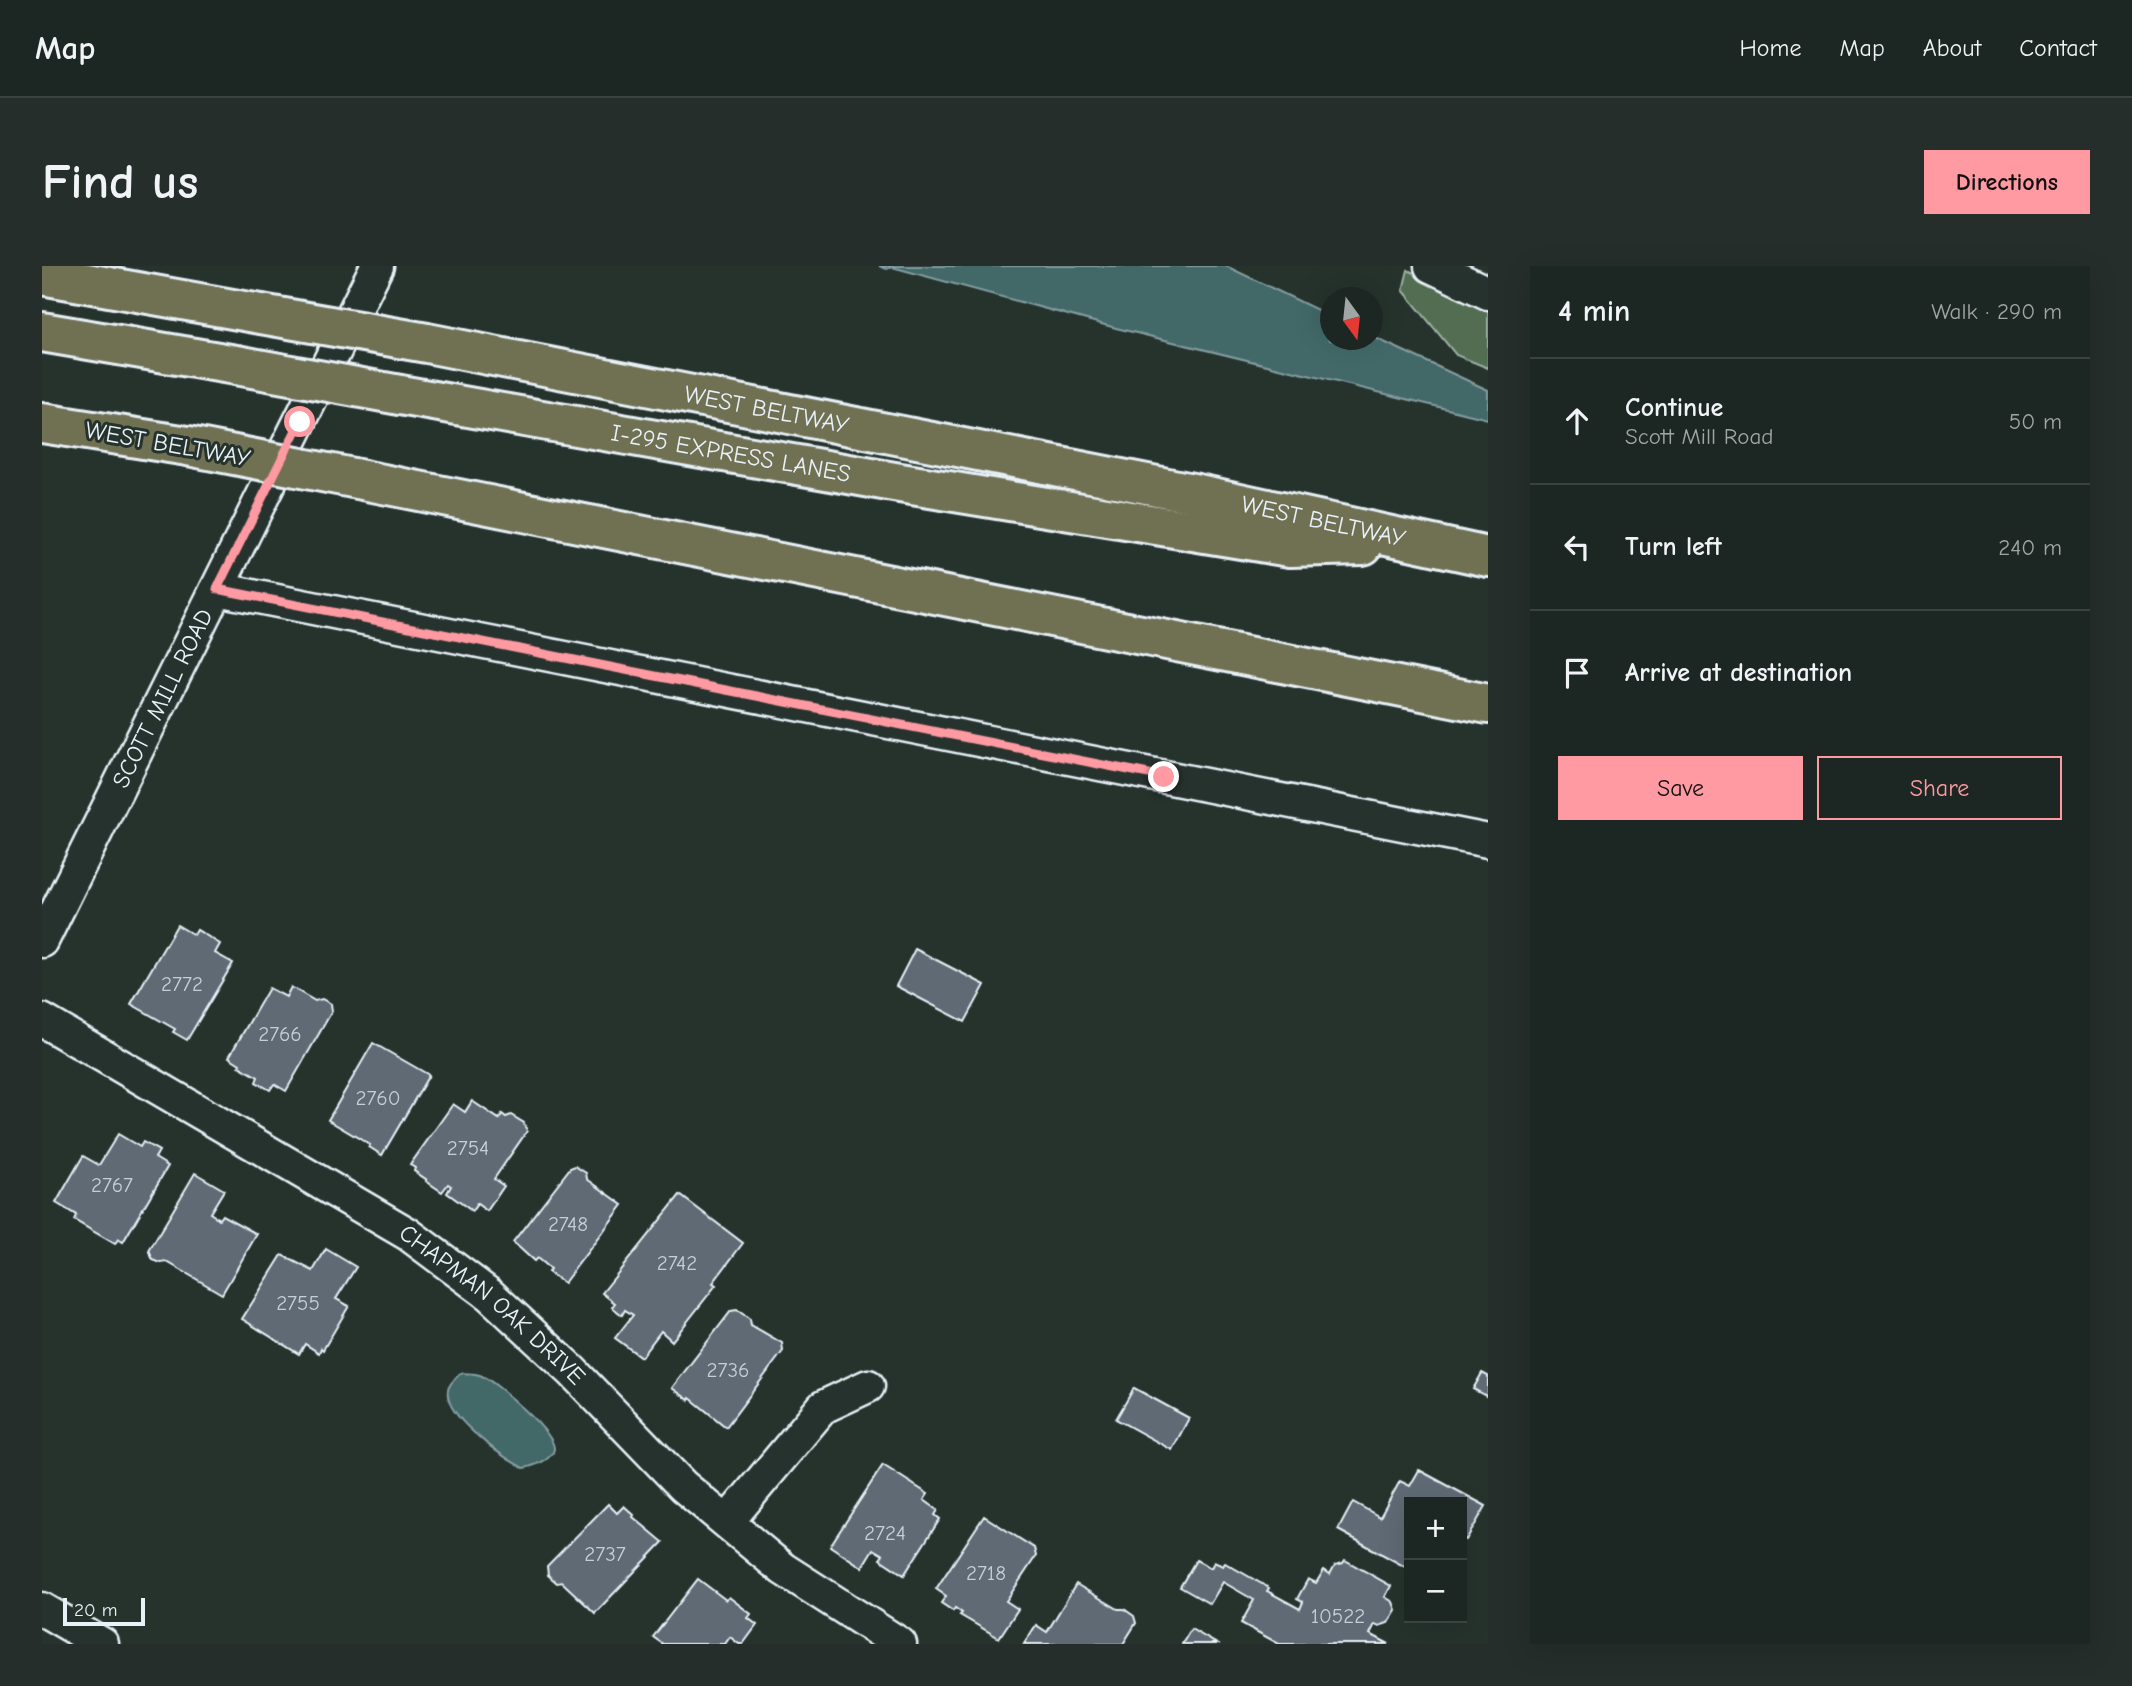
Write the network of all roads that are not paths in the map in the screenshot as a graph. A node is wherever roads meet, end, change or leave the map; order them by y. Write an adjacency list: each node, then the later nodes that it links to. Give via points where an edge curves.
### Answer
1 (377, 266): 11 (street, SCOTT MILL ROAD)
2 (1431, 266): 4 (street)
3 (42, 275): 9 (highway, WEST BELTWAY, bridge, via 427,343 1198,494)
4 (1488, 293)
5 (42, 332): 9 (highway, I-295 EXPRESS LANES, bridge, via 1290,547)
6 (42, 423): 8 (highway, WEST BELTWAY)
7 (42, 433): 8 (highway)
8 (188, 446): 12 (highway, WEST BELTWAY, bridge)
9 (1421, 544): 10 (highway, WEST BELTWAY)
10 (1488, 557)
11 (217, 589): 13 (street); 14 (street, SCOTT MILL ROAD)
12 (1488, 704)
13 (1488, 841)
14 (42, 941)
15 (42, 1020): 17 (street, CHAPMAN OAK DRIVE, via 408,1234 490,1295 572,1371 682,1486)
16 (868, 1386): 17 (street, via 823,1407)
17 (727, 1522): 20 (street, CHAPMAN OAK DRIVE, via 783,1569)
18 (42, 1609): 19 (street)
19 (102, 1644)
20 (900, 1644)

